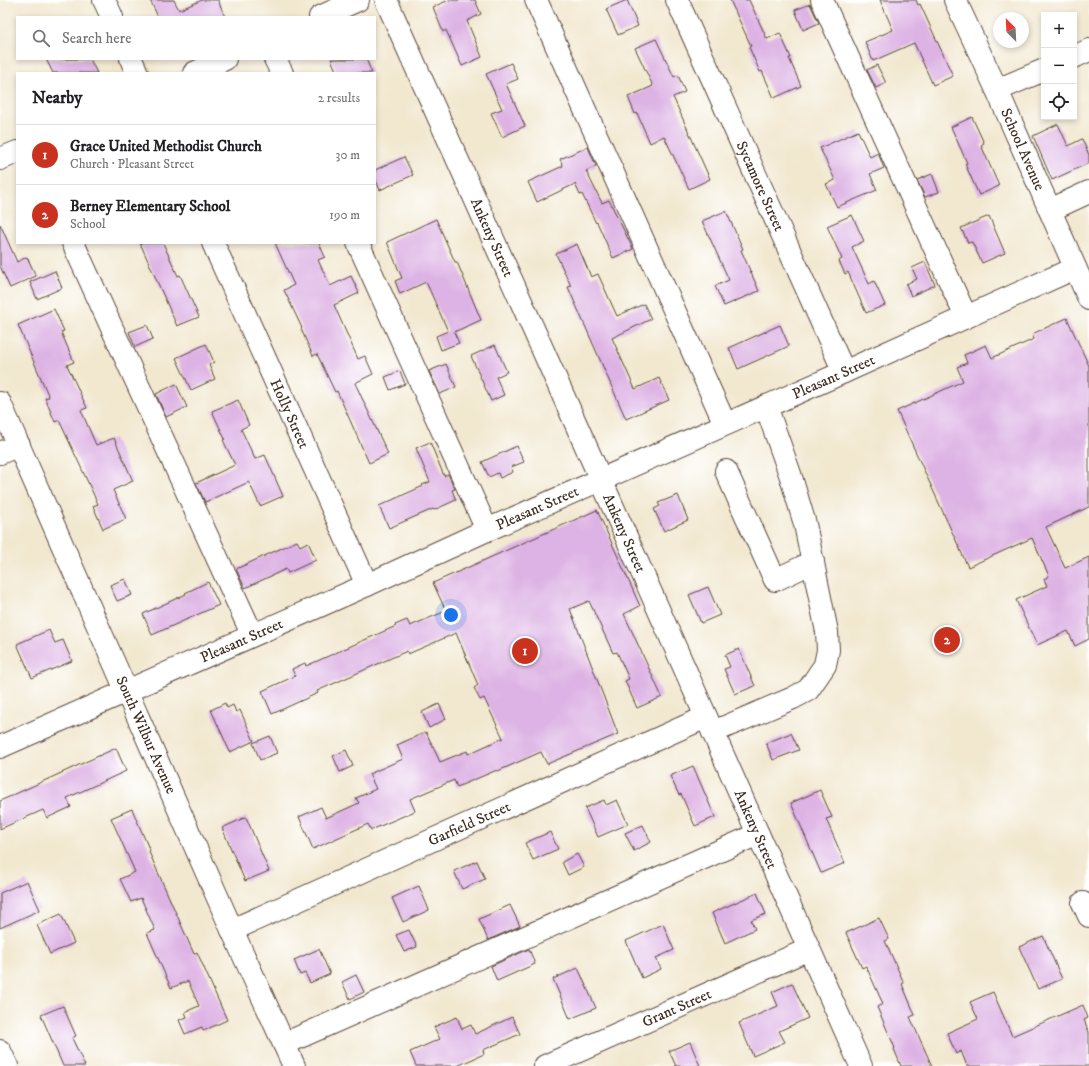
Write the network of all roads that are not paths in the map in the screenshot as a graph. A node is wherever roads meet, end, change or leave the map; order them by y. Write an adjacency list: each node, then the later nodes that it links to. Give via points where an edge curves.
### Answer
1 (104, 0): 8 (street)
2 (358, 0): 9 (street)
3 (386, 0): 36 (street, Ankeny Street)
4 (536, 0): 33 (street)
5 (677, 0): 30 (street, Sycamore Street)
6 (822, 0): 29 (street)
7 (955, 0): 19 (street, School Avenue)
8 (112, 16)
9 (322, 16)
10 (1089, 50): 11 (street)
11 (1077, 56)
12 (131, 60): 16 (street)
13 (223, 60): 17 (street)
14 (276, 60): 18 (street)
15 (1041, 71): 19 (street)
16 (137, 72)
17 (196, 72)
18 (282, 72)
19 (997, 90): 23 (street, School Avenue)
20 (16, 152): 21 (street)
21 (0, 159)
22 (1089, 192): 23 (street)
23 (1050, 210): 27 (street, School Avenue)
24 (73, 244): 40 (street)
25 (213, 244): 39 (street, Holly Street)
26 (358, 244): 37 (street)
27 (1075, 268): 28 (street, School Avenue); 29 (street, Pleasant Street)
28 (1089, 299)
29 (966, 317): 30 (street, Pleasant Street)
30 (844, 372): 32 (street, Pleasant Street)
31 (0, 404): 34 (street, South Wilbur Avenue)
32 (766, 406): 33 (street, Pleasant Street); 38 (street, Garfield Street, via 790,474)
33 (725, 424): 36 (street, Pleasant Street)
34 (9, 449): 41 (street, South Wilbur Avenue)
35 (726, 471): 38 (street, via 775,580)
36 (601, 480): 37 (street, Pleasant Street); 42 (street, Ankeny Street)
37 (487, 530): 39 (street, Pleasant Street)
38 (814, 562): 42 (street, Garfield Street, via 827,632 828,650 825,664 808,690 793,698)
39 (367, 585): 40 (street, Pleasant Street)
40 (252, 634): 41 (street, Pleasant Street)
41 (126, 690): 43 (street, Pleasant Street); 45 (street, South Wilbur Avenue)
42 (709, 724): 44 (street, Ankeny Street); 45 (street, Garfield Street)
43 (0, 746)
44 (758, 834): 46 (street, Ankeny Street); 47 (street)
45 (232, 930): 47 (street, South Wilbur Avenue)
46 (809, 949): 51 (street, Grant Street); 52 (street, Ankeny Street)
47 (284, 1044): 50 (street, South Wilbur Avenue)
48 (0, 1051): 49 (street)
49 (6, 1066)
50 (294, 1066)
51 (545, 1066)
52 (861, 1066)

